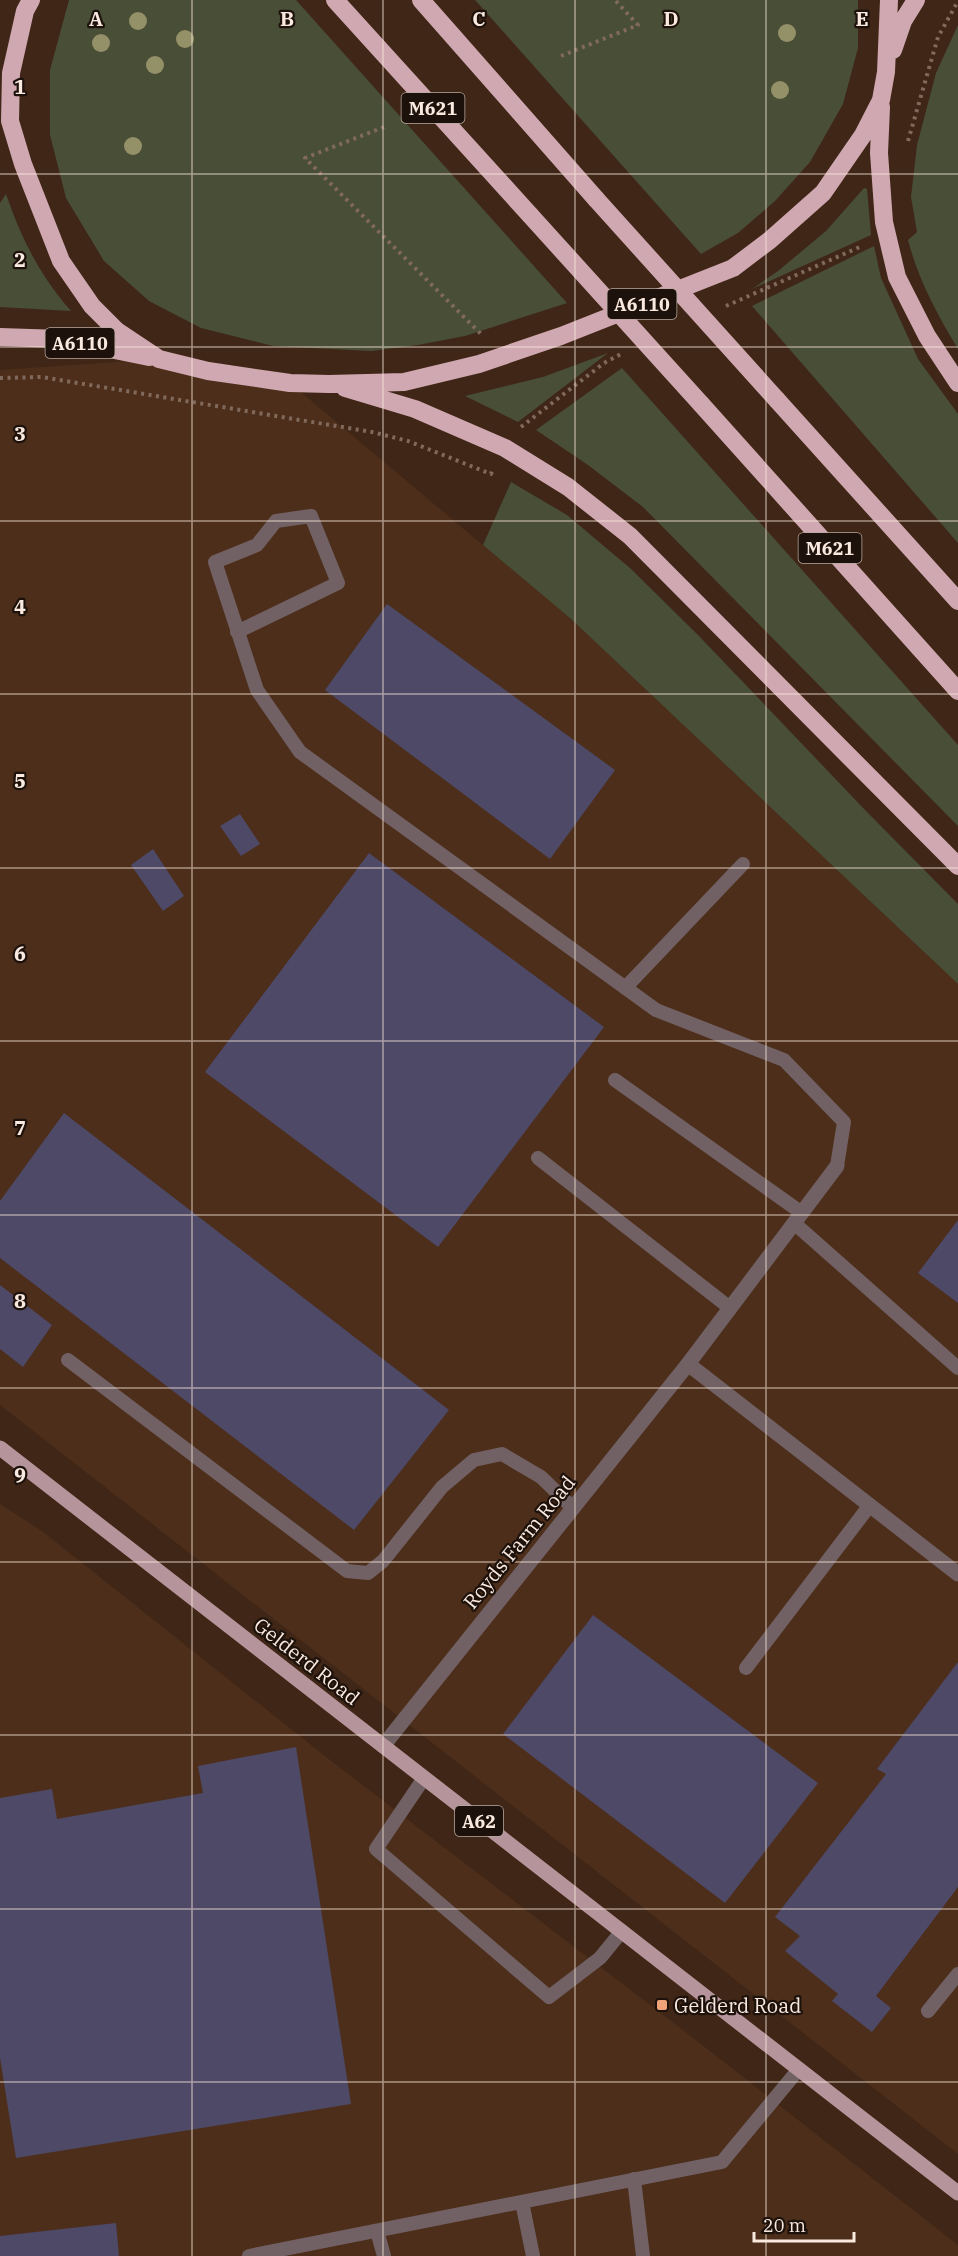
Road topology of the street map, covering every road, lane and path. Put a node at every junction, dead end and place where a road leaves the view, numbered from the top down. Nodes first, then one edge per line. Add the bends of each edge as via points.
1 (335, 0) edge
2 (421, 0) edge
3 (615, 0) edge
4 (889, 0) edge
5 (916, 0) edge
6 (958, 2) edge
7 (26, 4) edge
8 (561, 56) dead end
9 (886, 72) junction
10 (11, 73) junction
11 (881, 100) junction
12 (0, 117) edge
13 (384, 127) dead end
14 (907, 145) dead end
15 (0, 337) edge
16 (502, 356) junction
17 (159, 359) junction
18 (958, 383) edge
19 (329, 384) junction
20 (958, 601) edge
21 (237, 632) junction
22 (958, 691) edge
23 (743, 864) dead end
24 (958, 867) edge
25 (626, 988) junction
26 (615, 1080) dead end
27 (538, 1158) dead end
28 (837, 1166) joint
29 (798, 1218) junction
30 (730, 1308) junction
31 (68, 1360) dead end
32 (688, 1364) junction
33 (958, 1368) edge
34 (2, 1455) edge
35 (870, 1505) junction
36 (573, 1508) junction
37 (958, 1574) edge
38 (746, 1668) dead end
39 (383, 1746) junction
40 (424, 1778) junction
41 (622, 1931) junction
42 (958, 1974) edge
43 (928, 2011) dead end
44 (799, 2069) junction
45 (634, 2179) junction
46 (958, 2193) edge
47 (522, 2202) junction
48 (377, 2231) junction
49 (253, 2256) edge
50 (384, 2256) edge
51 (533, 2256) edge
52 (643, 2256) edge

1 - 22 highway, M621, bridge
2 - 20 highway, M621, bridge
3 - 8 path via 638,26
4 - 9 highway
5 - 9 highway, A6110 via 903,21
6 - 14 path via 938,37
7 - 10 highway
9 - 11 highway, A6110
10 - 12 highway
10 - 17 highway via 10,121 22,164 61,261 92,306 117,331
11 - 16 highway, A6110 via 863,135 823,193 733,268
11 - 18 highway via 883,210 897,277 927,336
13 - 16 path via 305,158
15 - 17 highway, A6110 via 61,339
16 - 19 highway, A6110 via 404,382
17 - 19 highway, A6110 via 208,371 290,383
19 - 24 highway via 415,409 505,447 568,487 630,536
21 - 21 lane via 215,562 257,546 276,521 311,516 338,583
21 - 25 lane via 257,690 300,752
23 - 25 lane
25 - 28 lane via 656,1010 784,1060 844,1122
26 - 29 lane
27 - 30 lane
28 - 29 street, Royds Farm Road
29 - 30 street, Royds Farm Road
29 - 33 lane
30 - 32 street, Royds Farm Road
31 - 36 lane via 347,1571 368,1573 383,1561 442,1486 474,1460 502,1454 541,1477
32 - 35 street
32 - 36 street, Royds Farm Road
34 - 39 main road, Gelderd Road / A62
35 - 37 street
35 - 38 lane
36 - 39 street, Royds Farm Road
39 - 40 main road, Gelderd Road / A62
40 - 41 main road, Gelderd Road / A62
40 - 41 lane via 376,1849 549,1997 600,1958
41 - 44 main road, Gelderd Road / A62
42 - 43 lane
44 - 45 lane via 722,2162
44 - 46 main road, Gelderd Road / A62
45 - 47 lane
45 - 52 lane
47 - 48 lane
47 - 51 lane
48 - 49 lane
48 - 50 lane

